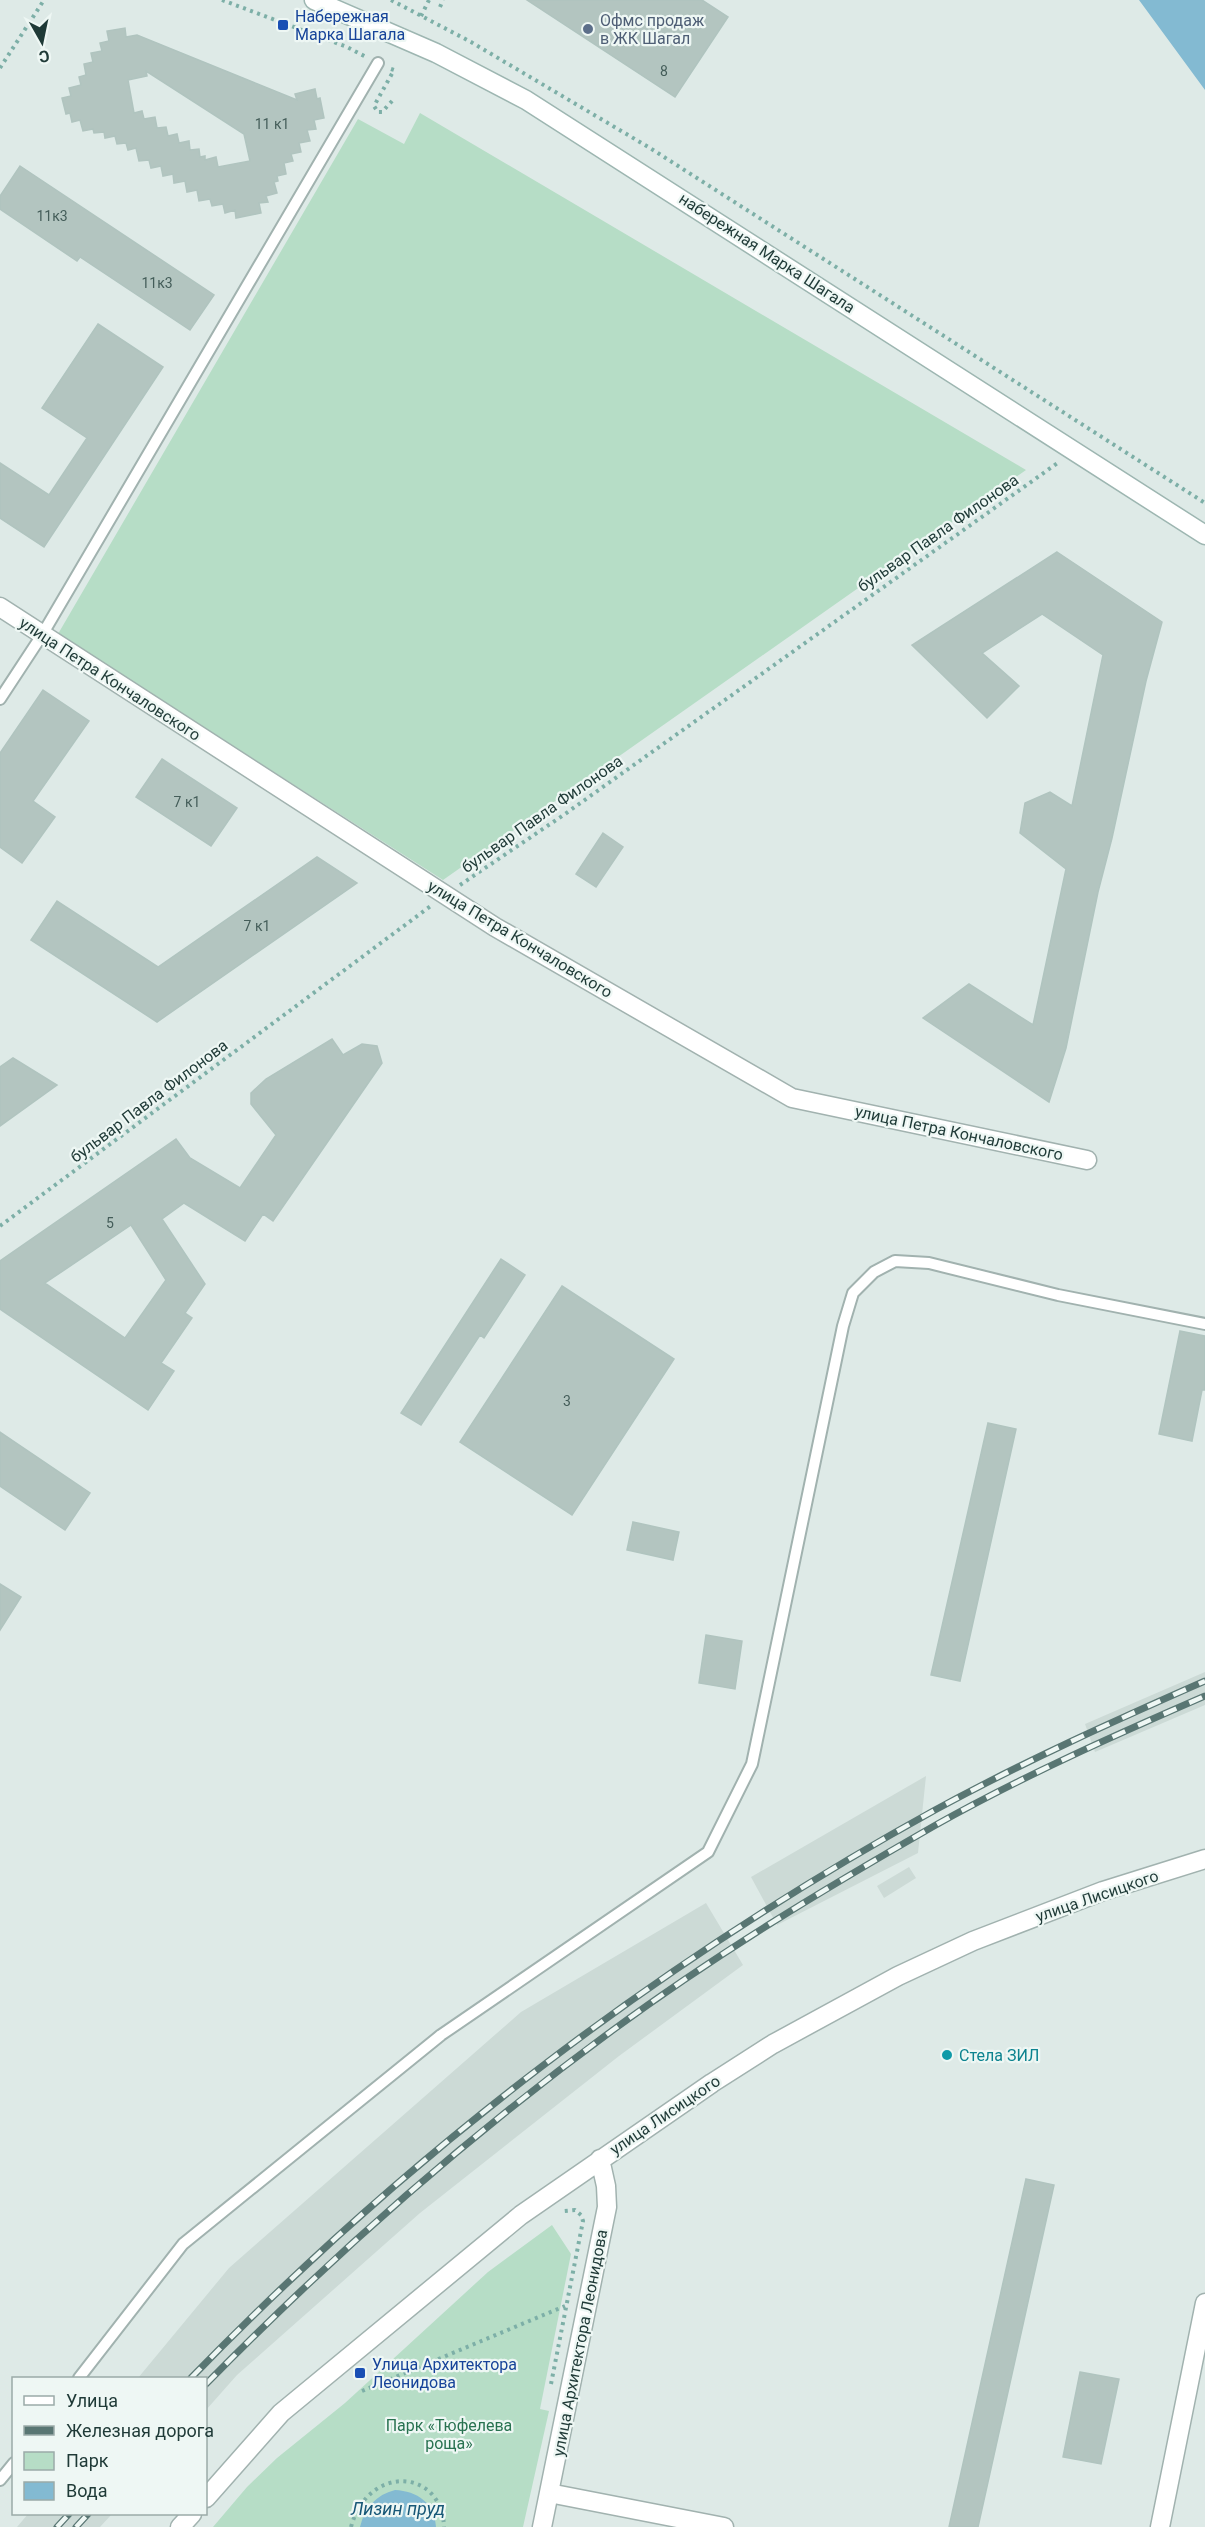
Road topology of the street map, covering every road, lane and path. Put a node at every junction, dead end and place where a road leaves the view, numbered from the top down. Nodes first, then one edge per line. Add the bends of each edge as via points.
1 (44, 0) edge
2 (222, 0) edge
3 (314, 0) edge
4 (391, 0) edge
5 (429, 0) edge
6 (443, 0) edge
7 (440, 7) dead end
8 (421, 16) junction
9 (378, 63) junction
10 (0, 68) edge
11 (393, 100) dead end
12 (1074, 451) junction
13 (1205, 503) edge
14 (1205, 535) edge
15 (0, 607) edge
16 (42, 635) junction
17 (0, 699) edge
18 (446, 895) junction
19 (1088, 1160) dead end
20 (0, 1226) edge
21 (1205, 1324) edge
22 (1205, 1859) edge
23 (600, 2159) junction
24 (1205, 2303) edge
25 (566, 2306) dead end
26 (81, 2377) edge
27 (362, 2391) dead end
28 (12, 2465) edge
29 (0, 2480) edge
30 (549, 2493) junction
31 (207, 2497) edge
32 (191, 2515) edge
33 (180, 2527) edge
34 (351, 2527) edge
35 (444, 2527) edge
36 (542, 2527) edge
37 (724, 2527) edge
38 (1160, 2527) edge

1 - 10 path
2 - 9 path via 347,47
3 - 12 street, набережная Марка Шагала via 436,53 526,100
4 - 8 path
5 - 8 path
6 - 7 path
8 - 13 path via 650,148
9 - 11 path via 394,70 374,106 382,112
9 - 16 lane
12 - 14 street, набережная Марка Шагала
12 - 18 path, бульвар Павла Филонова
15 - 16 street, улица Петра Кончаловского
16 - 17 lane
16 - 18 street, улица Петра Кончаловского
18 - 19 street, улица Петра Кончаловского via 792,1098
18 - 20 path, бульвар Павла Филонова
21 - 26 lane via 1058,1295 929,1263 895,1261 874,1272 853,1293 843,1326 752,1764 708,1852 441,2035 183,2244
22 - 23 street, улица Лисицкого via 1092,1895 973,1941 898,1976 773,2044
23 - 30 street, улица Архитектора Леонидова via 607,2207
23 - 31 street, улица Лисицкого via 521,2215 281,2413
24 - 38 street
25 - 27 path
28 - 29 lane
30 - 36 street, улица Архитектора Леонидова
30 - 37 street
32 - 33 street
34 - 35 path via 369,2493 394,2481 410,2482 427,2490 441,2509

